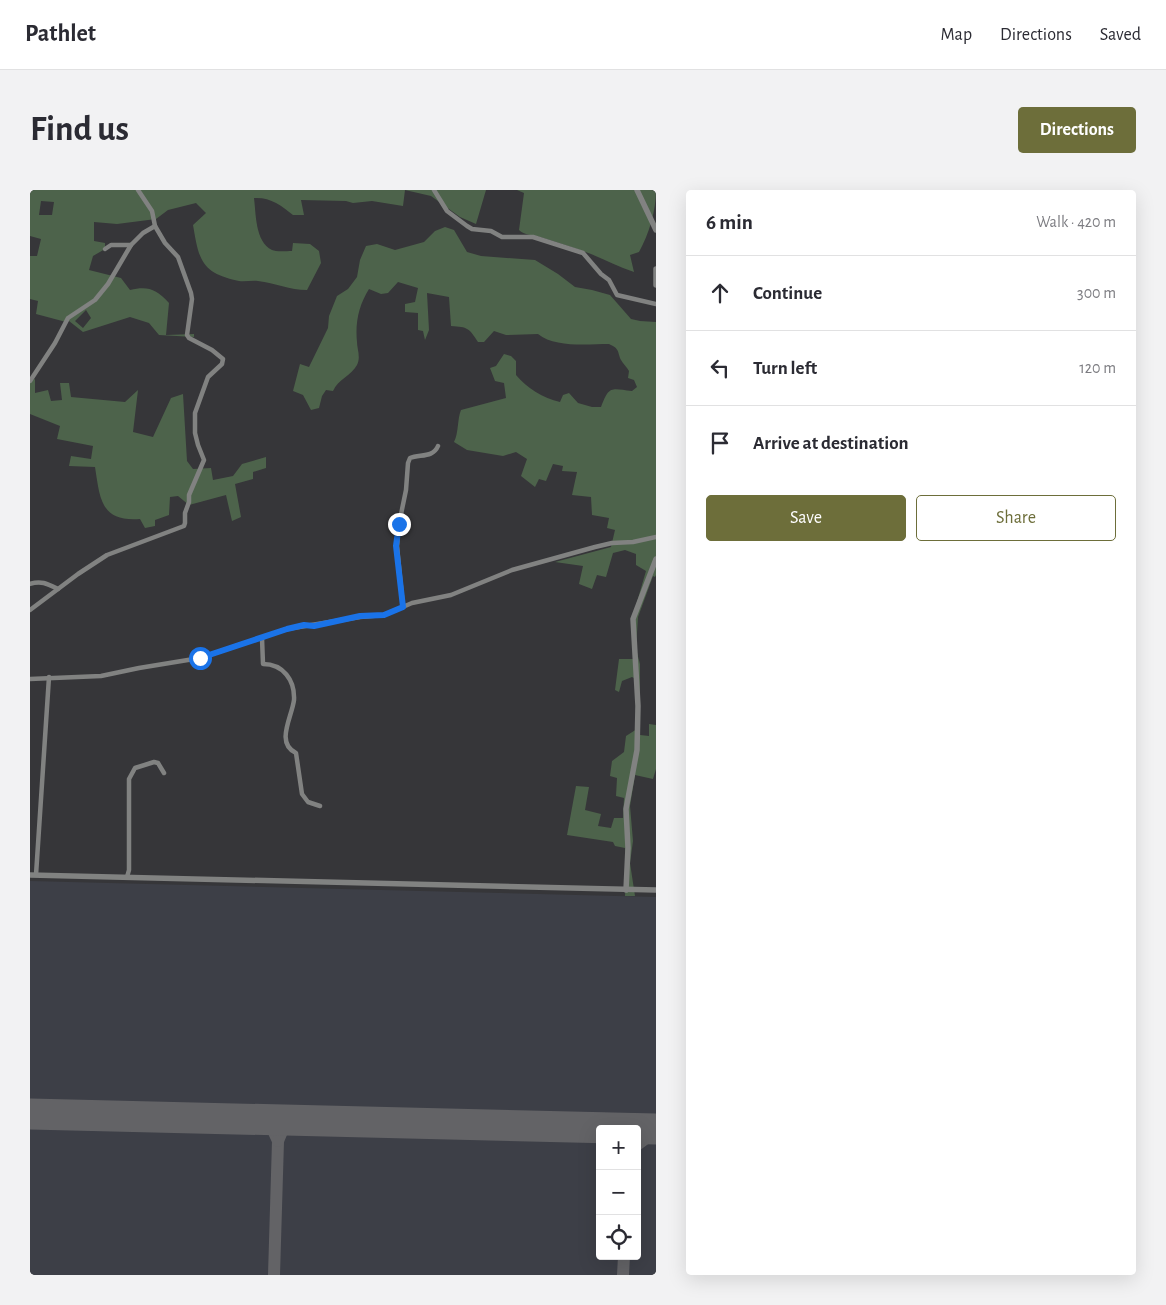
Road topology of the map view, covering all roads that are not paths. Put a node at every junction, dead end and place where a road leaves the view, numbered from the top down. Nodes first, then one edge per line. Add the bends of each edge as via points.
1 (138, 190) edge
2 (434, 190) edge
3 (637, 190) edge
4 (155, 226) junction
5 (656, 230) edge
6 (131, 244) junction
7 (105, 249) dead end
8 (656, 269) edge
9 (656, 285) edge
10 (656, 304) edge
11 (30, 381) edge
12 (438, 446) dead end
13 (656, 537) edge
14 (656, 559) edge
15 (30, 584) edge
16 (58, 589) junction
17 (403, 607) junction
18 (30, 610) edge
19 (262, 638) junction
20 (49, 677) junction
21 (30, 678) edge
22 (164, 774) dead end
23 (320, 806) dead end
24 (33, 875) edge
25 (127, 877) junction
26 (626, 890) junction
27 (656, 890) edge

1 - 4 street via 152,211
2 - 10 street via 447,211 466,226 491,231 502,237 533,237 583,253 609,280 617,294
3 - 5 street
4 - 6 street
4 - 16 street via 178,257 192,296 187,335 222,359 222,364 208,377 195,413 195,432 204,460 189,495 184,526 109,554
6 - 7 street via 111,245
6 - 11 street via 95,300 68,318
8 - 9 street
12 - 17 street via 434,453 417,455 408,463 396,546
13 - 17 street via 612,543 506,572 451,595
14 - 26 street via 633,619 637,750 626,809
15 - 16 street via 45,582
16 - 18 street
17 - 19 street via 384,615 304,625
19 - 20 street via 200,658 102,676
19 - 23 street via 263,664 280,667 292,683 294,700 285,734 287,745 296,753 302,794 308,802
20 - 21 street
20 - 24 street
22 - 25 street via 154,762 135,768 129,779
24 - 25 street
25 - 26 street
26 - 27 street

